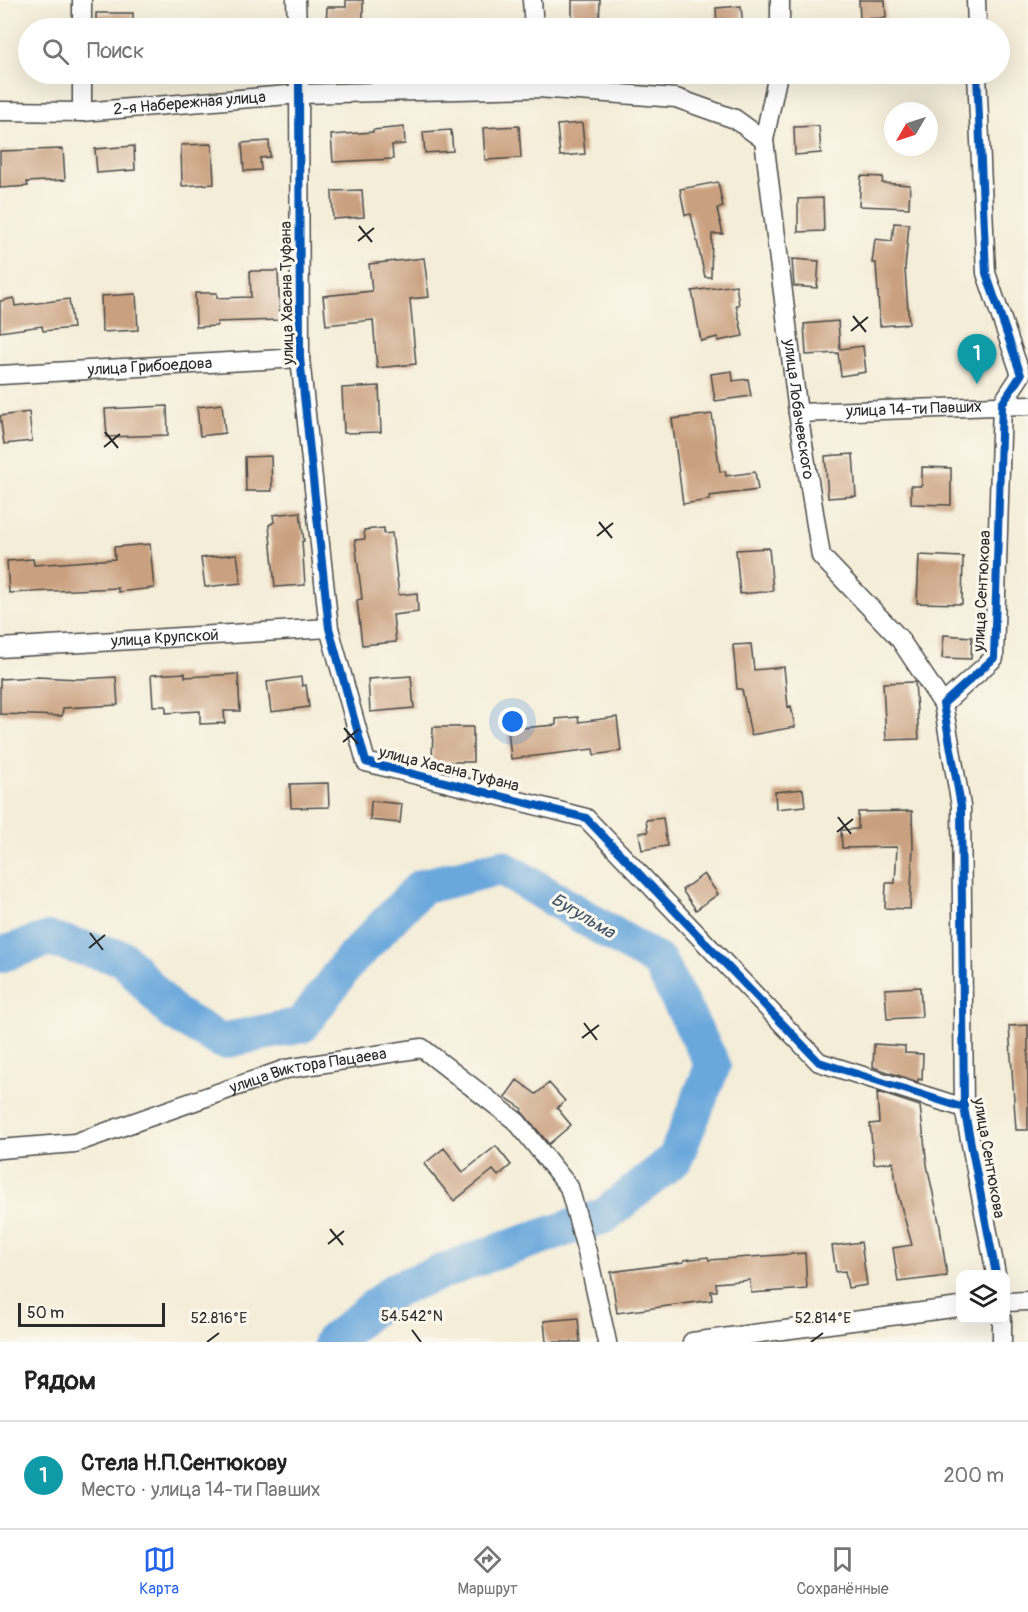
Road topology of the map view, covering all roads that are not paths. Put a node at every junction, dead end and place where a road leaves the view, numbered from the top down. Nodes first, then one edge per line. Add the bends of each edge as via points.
1 (82, 0) edge
2 (296, 0) edge
3 (532, 0) edge
4 (780, 0) edge
5 (976, 0) edge
6 (82, 18) edge
7 (297, 18) edge
8 (533, 18) edge
9 (780, 18) edge
10 (977, 18) edge
11 (82, 84) edge
12 (300, 84) edge
13 (482, 84) edge
14 (561, 84) edge
15 (776, 84) edge
16 (978, 84) edge
17 (300, 94) junction
18 (0, 111) edge
19 (82, 112) junction
20 (764, 140) junction
21 (300, 358) junction
22 (0, 375) edge
23 (1002, 404) junction
24 (1028, 405) edge
25 (798, 413) junction
26 (329, 628) junction
27 (0, 648) edge
28 (943, 704) junction
29 (964, 1108) junction
30 (0, 1149) edge
31 (995, 1270) edge
32 (1028, 1301) edge
33 (1010, 1302) edge
34 (956, 1308) edge
35 (1002, 1324) edge
36 (608, 1342) edge
37 (692, 1342) edge
38 (1002, 1342) edge

1 - 6 street
2 - 7 street
3 - 8 street
4 - 9 street
5 - 10 street
11 - 19 street
12 - 17 street, улица Хасана Туфана
13 - 17 street, 2-я Набережная улица
14 - 20 street, 2-я Набережная улица via 676,98 735,119
15 - 20 street, улица Лобачевского
16 - 23 street via 986,273 1021,375
17 - 19 street, 2-я Набережная улица
17 - 21 street, улица Хасана Туфана
18 - 19 street, 2-я Набережная улица
20 - 25 street, улица Лобачевского
21 - 22 street, улица Грибоедова
21 - 26 street, улица Хасана Туфана
23 - 24 street, улица 14-ти Павших
23 - 25 street, улица 14-ти Павших
23 - 28 street, улица Сентюкова via 994,658
25 - 28 street, улица Лобачевского via 821,556 899,638
26 - 27 street, улица Крупской
26 - 29 street, улица Хасана Туфана via 366,762 586,818 819,1062
28 - 29 street, улица Сентюкова via 961,806
29 - 31 street, улица Сентюкова
30 - 36 street, улица Виктора Пацаева via 75,1143 286,1069 422,1048 517,1122 569,1188
32 - 33 street
34 - 37 street
35 - 38 street

